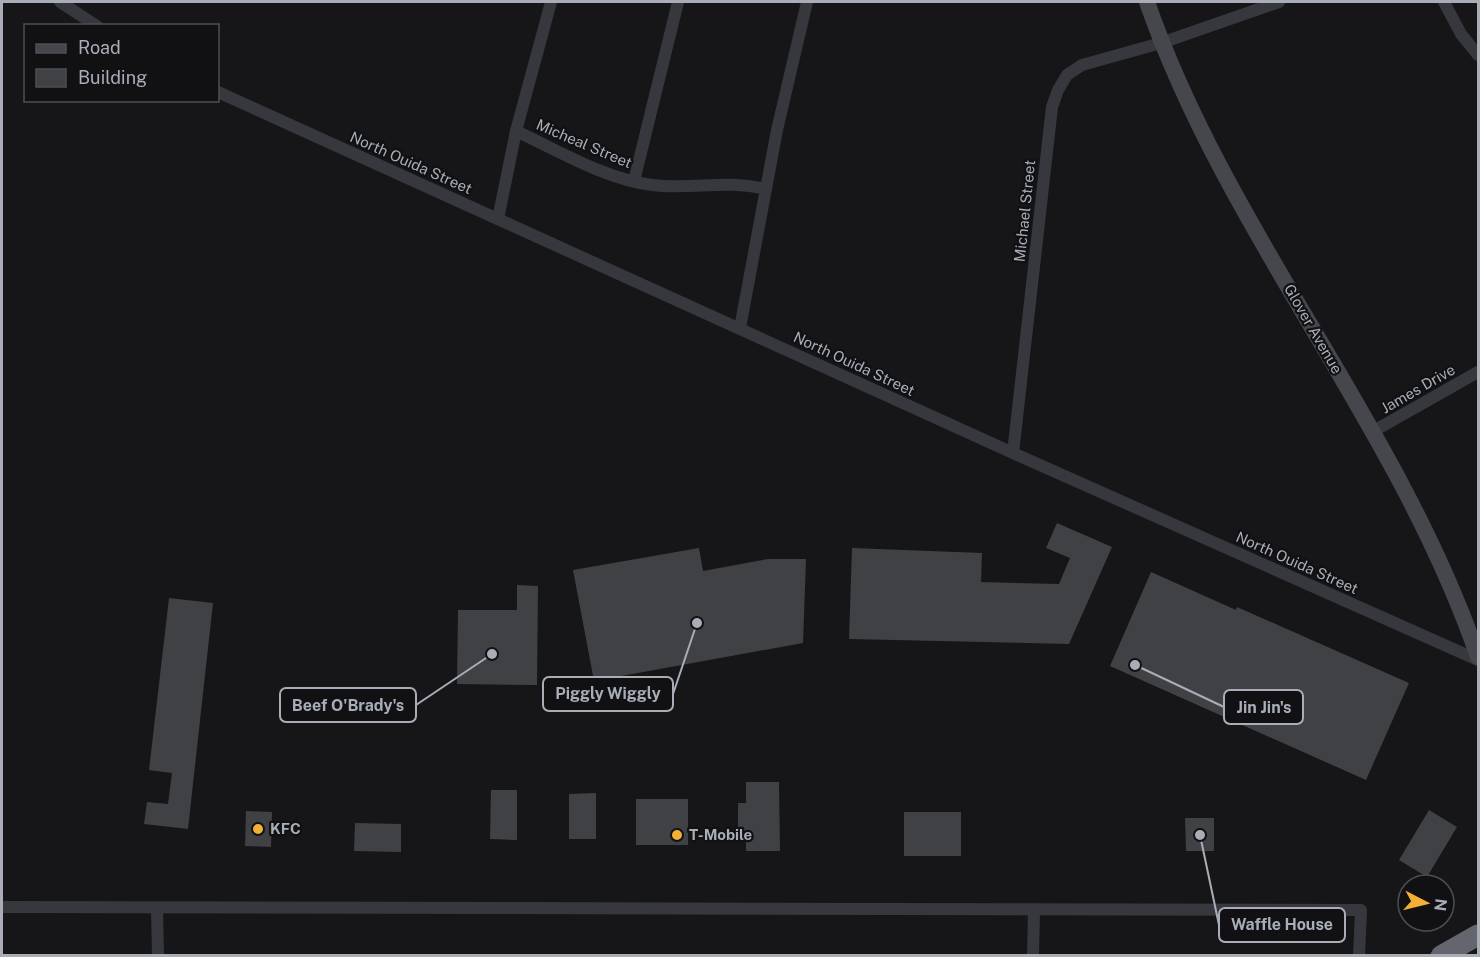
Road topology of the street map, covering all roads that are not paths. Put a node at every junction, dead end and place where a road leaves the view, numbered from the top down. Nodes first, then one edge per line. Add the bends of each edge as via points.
1 (60, 2) edge
2 (551, 2) edge
3 (678, 2) edge
4 (807, 2) edge
5 (1147, 2) edge
6 (1279, 2) edge
7 (1444, 2) edge
8 (94, 24) edge
9 (1161, 43) junction
10 (1479, 55) edge
11 (219, 92) edge
12 (516, 131) junction
13 (634, 181) junction
14 (766, 189) junction
15 (498, 219) junction
16 (740, 328) junction
17 (1479, 372) edge
18 (1372, 432) junction
19 (1013, 453) junction
20 (1479, 658) edge
21 (2, 907) edge
22 (158, 908) junction
23 (1034, 910) junction
24 (1479, 935) edge
25 (1479, 953) edge
26 (158, 956) edge
27 (1033, 956) edge
28 (1359, 956) edge
29 (1441, 956) edge
30 (1459, 956) edge

1 - 8 street
2 - 12 street
3 - 13 street
4 - 14 street
5 - 9 main road, Glover Avenue
6 - 9 street, Michael Street
7 - 10 street via 1461,34
9 - 18 main road, Glover Avenue via 1187,104 1231,188
9 - 19 street, Michael Street via 1082,65 1067,75 1058,90 1052,107
11 - 15 street, North Ouida Street
12 - 13 street, Micheal Street
12 - 15 street, Micheal Street
13 - 14 street, Micheal Street via 664,186 734,183
14 - 16 street
15 - 16 street, North Ouida Street
16 - 19 street, North Ouida Street
17 - 18 street, James Drive
18 - 20 main road, Glover Avenue via 1442,565
19 - 20 street, North Ouida Street
21 - 22 street
22 - 23 street
22 - 26 street
23 - 27 street
23 - 28 street via 1361,910
24 - 29 highway
25 - 30 highway

